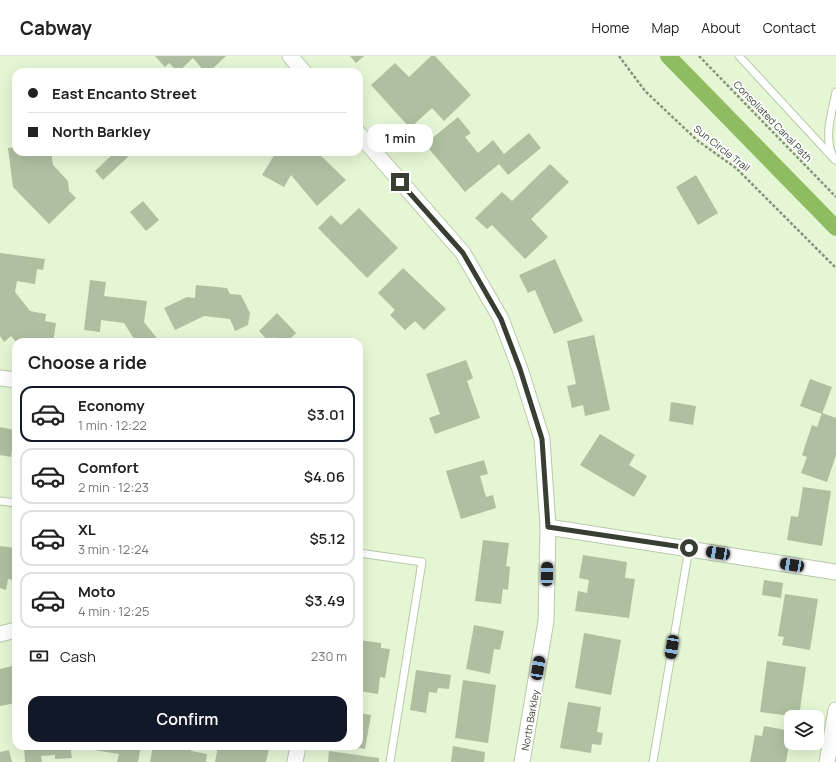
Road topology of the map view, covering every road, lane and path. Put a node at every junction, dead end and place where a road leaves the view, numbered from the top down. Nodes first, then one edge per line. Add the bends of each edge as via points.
1 (290, 56) edge
2 (619, 56) edge
3 (699, 56) edge
4 (739, 56) edge
5 (300, 68) edge
6 (836, 92) edge
7 (363, 139) edge
8 (835, 161) edge
9 (836, 197) edge
10 (836, 268) edge
11 (0, 378) edge
12 (12, 380) edge
13 (0, 501) edge
14 (12, 502) edge
15 (548, 527) junction
16 (689, 548) junction
17 (363, 554) edge
18 (836, 572) edge
19 (12, 631) edge
20 (0, 634) edge
21 (836, 710) edge
22 (297, 750) edge
23 (295, 762) edge
24 (390, 762) edge
25 (522, 762) edge
26 (653, 762) edge
27 (827, 762) edge

1 - 5 street
2 - 10 path, Sun Circle Trail via 645,91 698,141 736,168
3 - 9 path, Consoliated Canal Path
4 - 8 lane
6 - 8 lane via 828,145
7 - 15 street, North Barkley via 463,253 501,319 542,439
11 - 12 street
13 - 14 lane
15 - 16 street
15 - 25 street, North Barkley via 546,621
16 - 18 street
16 - 26 lane
17 - 24 lane via 422,562
19 - 20 street
21 - 27 street
22 - 23 street

